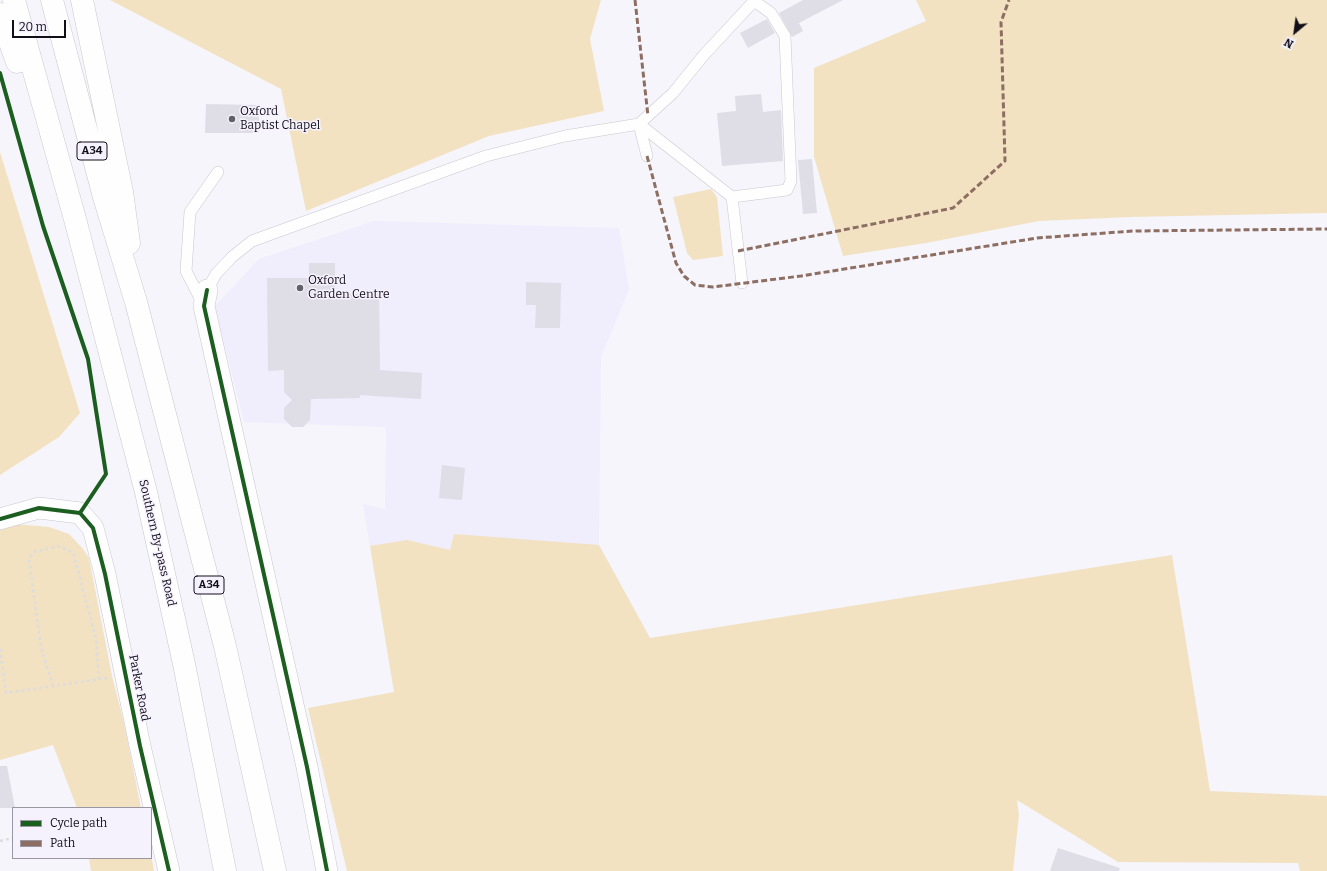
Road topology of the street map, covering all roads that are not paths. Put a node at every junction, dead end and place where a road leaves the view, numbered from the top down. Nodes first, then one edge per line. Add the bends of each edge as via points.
1 (14, 0) edge
2 (52, 0) edge
3 (82, 0) edge
4 (755, 0) edge
5 (0, 14) edge
6 (639, 124) junction
7 (647, 156) dead end
8 (218, 172) dead end
9 (732, 196) junction
10 (75, 219) junction
11 (742, 283) dead end
12 (205, 298) junction
13 (136, 302) junction
14 (0, 519) edge
15 (169, 871) edge
16 (225, 871) edge
17 (275, 871) edge
18 (327, 871) edge

1 - 10 highway, A34
2 - 13 highway, A34 via 104,197
3 - 13 highway via 122,192
4 - 6 lane via 673,93
4 - 9 lane via 771,13 784,36 791,181 787,190
5 - 10 highway
6 - 7 lane
6 - 9 lane
6 - 12 lane via 565,136 486,156 252,241 216,274
8 - 12 lane via 190,212 186,271
9 - 11 lane
10 - 16 highway, Southern By-pass Road / A34 via 146,492 184,664
12 - 18 street via 307,767
13 - 17 highway, A34 via 225,646
14 - 15 street, Parker Road via 39,508 80,513 93,528

